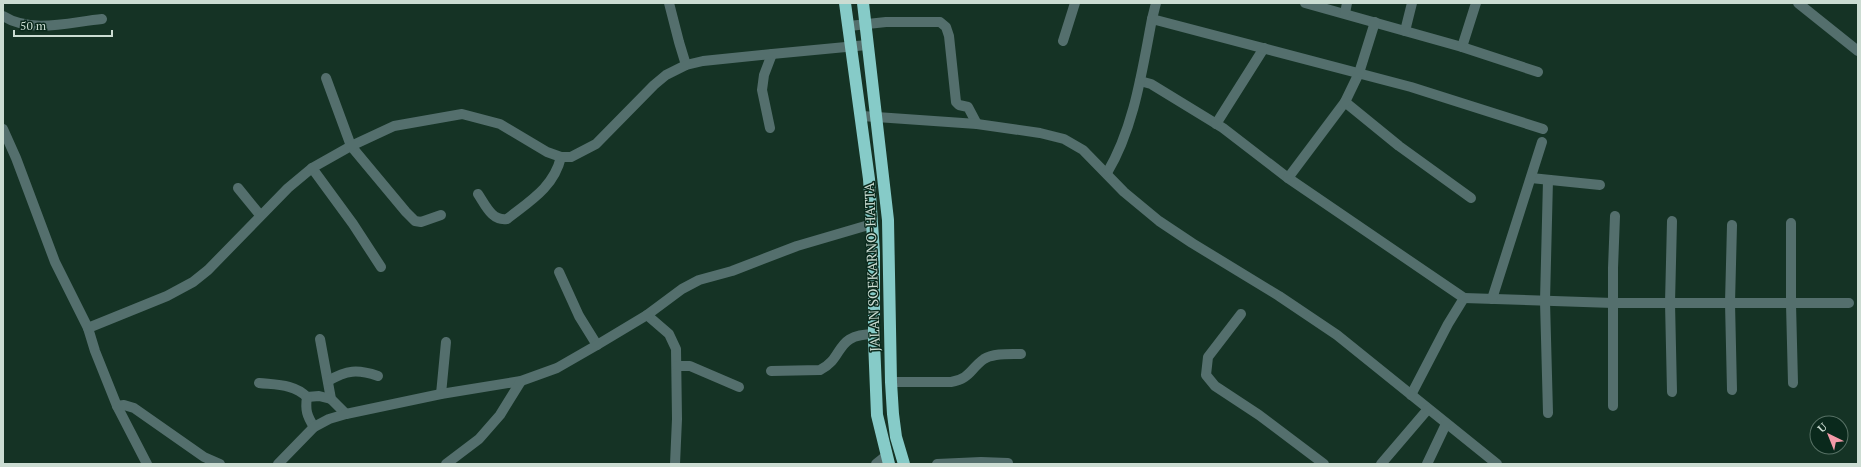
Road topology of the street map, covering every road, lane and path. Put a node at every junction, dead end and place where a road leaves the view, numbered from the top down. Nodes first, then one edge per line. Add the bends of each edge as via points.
1 (669, 3) edge
2 (845, 3) edge
3 (862, 3) edge
4 (1075, 3) edge
5 (1156, 3) edge
6 (1305, 3) edge
7 (1347, 3) edge
8 (1412, 3) edge
9 (1476, 3) edge
10 (1798, 3) edge
11 (1344, 13) junction
12 (3, 16) edge
13 (102, 18) dead end
14 (1152, 19) junction
15 (1375, 22) junction
16 (865, 25) junction
17 (849, 26) junction
18 (1405, 31) junction
19 (1063, 41) dead end
20 (867, 45) junction
21 (851, 47) junction
22 (1462, 47) junction
23 (1264, 48) junction
24 (1858, 51) edge
25 (772, 54) junction
26 (686, 65) junction
27 (1538, 72) dead end
28 (1359, 73) junction
29 (326, 78) dead end
30 (1140, 81) junction
31 (1346, 102) junction
32 (862, 116) junction
33 (877, 116) junction
34 (977, 124) junction
35 (1216, 124) junction
36 (770, 128) dead end
37 (3, 129) edge
38 (1543, 129) dead end
39 (1542, 142) dead end
40 (351, 146) junction
41 (561, 157) junction
42 (312, 168) junction
43 (1107, 174) junction
44 (1288, 178) junction
45 (1530, 178) junction
46 (1548, 180) junction
47 (1600, 185) dead end
48 (238, 188) dead end
49 (478, 194) dead end
50 (1471, 198) dead end
51 (260, 215) junction
52 (441, 215) dead end
53 (1615, 216) dead end
54 (1672, 221) dead end
55 (1791, 223) dead end
56 (872, 224) junction
57 (1732, 225) dead end
58 (381, 267) dead end
59 (559, 272) dead end
60 (1464, 298) junction
61 (1492, 299) junction
62 (1545, 302) junction
63 (1613, 303) junction
64 (1670, 303) junction
65 (1730, 303) junction
66 (1849, 303) dead end
67 (1791, 304) junction
68 (1241, 314) dead end
69 (647, 315) junction
70 (88, 328) junction
71 (874, 334) junction
72 (320, 339) dead end
73 (446, 342) dead end
74 (597, 345) junction
75 (1021, 354) dead end
76 (677, 366) junction
77 (771, 371) dead end
78 (378, 376) dead end
79 (328, 381) junction
80 (521, 381) junction
81 (890, 382) junction
82 (259, 383) dead end
83 (1793, 383) dead end
84 (739, 387) dead end
85 (1732, 390) dead end
86 (1672, 392) dead end
87 (441, 394) junction
88 (1411, 395) junction
89 (307, 397) junction
90 (331, 398) junction
91 (117, 406) junction
92 (1613, 406) dead end
93 (1428, 409) junction
94 (1548, 413) dead end
95 (346, 414) junction
96 (1446, 424) junction
97 (314, 428) junction
98 (887, 460) edge
99 (1008, 463) edge
100 (148, 464) edge
101 (220, 464) edge
102 (278, 464) edge
103 (446, 464) edge
104 (675, 464) edge
105 (876, 464) edge
106 (904, 464) edge
107 (937, 464) edge
108 (1324, 464) edge
109 (1381, 464) edge
110 (1427, 464) edge
111 (1497, 464) edge

1 - 26 street
2 - 17 highway
3 - 16 highway, JALAN SOEKARNO-HATTA
4 - 19 street
5 - 14 street
6 - 11 street
7 - 11 street
8 - 18 street
9 - 22 street
10 - 24 street
11 - 15 street
12 - 13 street via 36,26
14 - 23 street
14 - 30 street
15 - 18 street
15 - 28 street
16 - 17 street
16 - 20 highway, JALAN SOEKARNO-HATTA
16 - 34 street via 906,21 940,22 949,36 956,102 968,106
17 - 21 highway
18 - 22 street
20 - 21 street
20 - 33 highway, JALAN SOEKARNO-HATTA
21 - 25 street
21 - 32 highway
22 - 27 street
23 - 28 street
23 - 35 street
25 - 26 street
25 - 36 street via 764,74 762,90
26 - 41 street via 666,75 654,85 596,144 570,157
28 - 31 street
28 - 38 street
29 - 40 street
30 - 35 street via 1151,84
30 - 43 street via 1125,135
31 - 44 street
31 - 50 street via 1399,146
32 - 33 street
32 - 56 highway
33 - 34 street
33 - 81 highway, JALAN SOEKARNO-HATTA via 888,220
34 - 43 street via 1064,139 1083,150
35 - 44 street
37 - 70 street via 55,262
39 - 45 street
40 - 41 street via 394,126 462,114 500,124 547,152
40 - 42 street
40 - 52 street via 415,222
41 - 49 street via 549,184 507,219 497,218 491,213
42 - 51 street
42 - 58 street
43 - 88 street via 1159,221 1337,335
44 - 60 street
45 - 46 street
45 - 61 street
46 - 47 street
46 - 62 street
48 - 51 street
51 - 70 street via 208,270 193,282 167,296
53 - 63 street
54 - 64 street
55 - 67 street
56 - 69 street via 699,280 682,289
56 - 71 highway
57 - 65 street
59 - 74 street via 579,316
60 - 61 street
60 - 88 street
61 - 62 street
62 - 63 street
62 - 94 street
63 - 64 street
63 - 92 street
64 - 65 street
64 - 86 street
65 - 67 street
65 - 85 street
66 - 67 street
67 - 83 street
68 - 108 street via 1208,357 1206,375 1215,386 1259,415
69 - 74 street
69 - 76 street via 669,334 676,349
70 - 91 street
71 - 77 street via 863,334 845,341 827,367 820,370
71 - 98 highway via 877,415
72 - 79 street
73 - 87 street
74 - 80 street via 557,368
75 - 81 street via 999,355 983,360 961,380
76 - 84 street via 690,366
76 - 104 street
78 - 79 street via 354,371 342,373
79 - 90 street
80 - 87 street
80 - 103 street via 500,415 479,439
81 - 106 highway, JALAN SOEKARNO-HATTA via 896,437
82 - 89 street via 289,386 300,390
87 - 95 street
88 - 93 street
89 - 90 street
89 - 97 street via 305,409
90 - 95 street
91 - 100 street
91 - 101 street via 134,408 204,457
93 - 96 street
93 - 109 street
95 - 97 street
96 - 110 street
96 - 111 street
97 - 102 street
98 - 105 street
99 - 107 street

